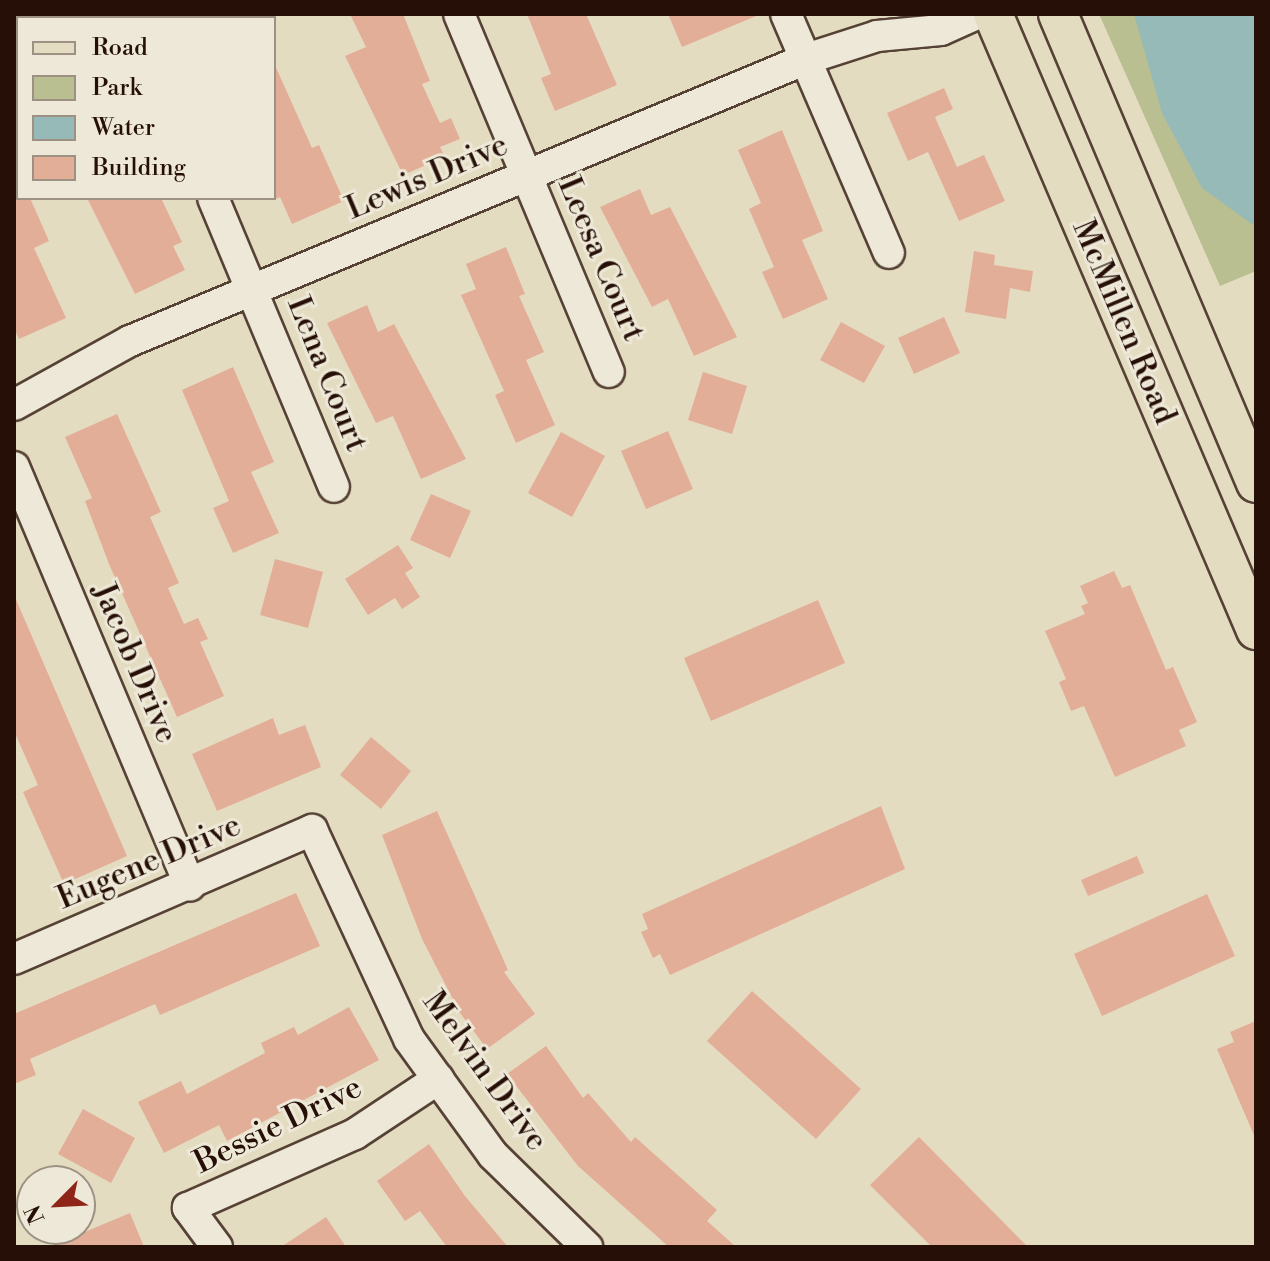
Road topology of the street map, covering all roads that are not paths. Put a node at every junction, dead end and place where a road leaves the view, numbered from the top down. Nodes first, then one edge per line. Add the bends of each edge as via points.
1 (459, 14) edge
2 (786, 14) edge
3 (903, 14) edge
4 (977, 14) edge
5 (993, 14) edge
6 (1058, 14) edge
7 (877, 36) junction
8 (806, 59) junction
9 (527, 175) junction
10 (214, 200) edge
11 (889, 253) dead end
12 (253, 289) junction
13 (609, 372) dead end
14 (14, 405) edge
15 (14, 467) edge
16 (1256, 483) edge
17 (334, 487) dead end
18 (1256, 630) edge
19 (312, 830) joint
20 (190, 886) junction
21 (14, 959) edge
22 (438, 1079) junction
23 (217, 1247) edge
24 (587, 1247) edge

1 - 9 street, Leesa Court
2 - 8 street
3 - 7 street, Lewis Drive
4 - 7 street, Lewis Drive via 941,30
5 - 18 main road, McMillen Road
6 - 16 main road, McMillen Road
7 - 8 street, Lewis Drive
8 - 9 street, Lewis Drive
8 - 11 street
9 - 12 street, Lewis Drive
9 - 13 street, Leesa Court
10 - 12 street, Lena Court
12 - 14 street, Lewis Drive via 130,341
12 - 17 street, Lena Court
15 - 20 street, Jacob Drive
19 - 20 street, Eugene Drive
19 - 22 street, Melvin Drive via 409,1039
20 - 21 street, Eugene Drive
22 - 23 street, Bessie Drive via 355,1134 188,1208
22 - 24 street, Melvin Drive via 493,1155

